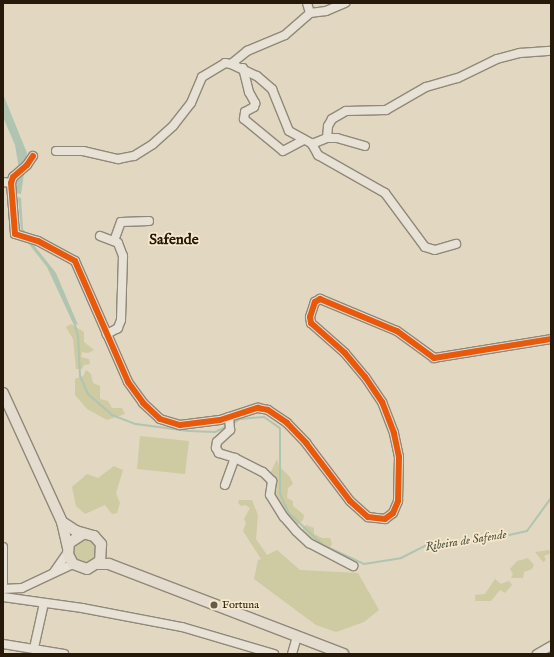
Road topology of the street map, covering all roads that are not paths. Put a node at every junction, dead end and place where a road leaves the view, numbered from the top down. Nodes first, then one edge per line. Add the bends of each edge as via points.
1 (307, 3) edge
2 (345, 3) edge
3 (310, 13) junction
4 (551, 51) edge
5 (231, 64) junction
6 (243, 68) junction
7 (327, 138) junction
8 (304, 140) junction
9 (312, 144) junction
10 (365, 146) dead end
11 (56, 151) dead end
12 (33, 156) dead end
13 (9, 181) edge
14 (149, 221) dead end
15 (100, 236) dead end
16 (114, 241) junction
17 (456, 244) dead end
18 (107, 334) junction
19 (551, 339) edge
20 (3, 393) edge
21 (229, 417) junction
22 (235, 458) junction
23 (225, 485) dead end
24 (62, 522) junction
25 (83, 534) junction
26 (68, 549) junction
27 (4, 551) edge
28 (102, 555) junction
29 (73, 564) junction
30 (96, 564) junction
31 (109, 564) junction
32 (352, 566) dead end
33 (54, 573) junction
34 (3, 585) edge
35 (3, 589) edge
36 (3, 597) edge
37 (44, 603) junction
38 (297, 637) junction
39 (3, 644) edge
40 (551, 646) edge
41 (34, 648) junction
42 (64, 654) edge
43 (274, 654) edge
44 (292, 654) edge
45 (343, 654) edge
46 (537, 654) edge

1 - 3 street
2 - 3 street via 326,11
3 - 5 street via 285,35 247,51
4 - 7 street via 520,53 497,59 458,78 426,87 386,110 346,111 332,119 328,126
5 - 6 street
5 - 11 street via 225,63 202,77 191,103 172,126 153,144 134,156 118,159 83,151
6 - 8 street via 272,88 289,131
6 - 8 street via 249,92 256,103 245,112 244,119 283,151
7 - 9 street
7 - 10 street via 337,138
8 - 9 street
9 - 17 street via 318,155 386,193 425,247 435,250
12 - 13 street
13 - 18 street via 15,234 30,238 75,262
14 - 16 street via 121,222
15 - 16 street
16 - 18 street via 121,247 123,256 121,320 118,328
18 - 21 street via 128,382 143,403 160,419 180,425
19 - 21 street via 434,358 397,331 320,299 315,302 310,317 311,324 345,353 365,377 382,402 394,433 399,457 399,490 394,510 384,519 368,518 350,501 306,443 287,423 268,410 258,408
20 - 24 main road
21 - 22 street via 230,430 217,442 216,448 219,453
22 - 23 street
22 - 32 street via 263,472 272,481 270,495 296,531 309,542
24 - 25 main road
24 - 26 main road
25 - 26 main road via 73,539
25 - 28 main road via 98,539
26 - 29 main road
26 - 33 street
27 - 34 street
28 - 30 main road
28 - 31 main road
29 - 30 main road via 82,568
29 - 33 street
30 - 31 main road
31 - 38 main road
33 - 35 street via 22,588
36 - 37 street
37 - 41 street
37 - 43 street via 182,627
38 - 44 street
38 - 45 main road
39 - 41 street
40 - 46 street
41 - 42 street

